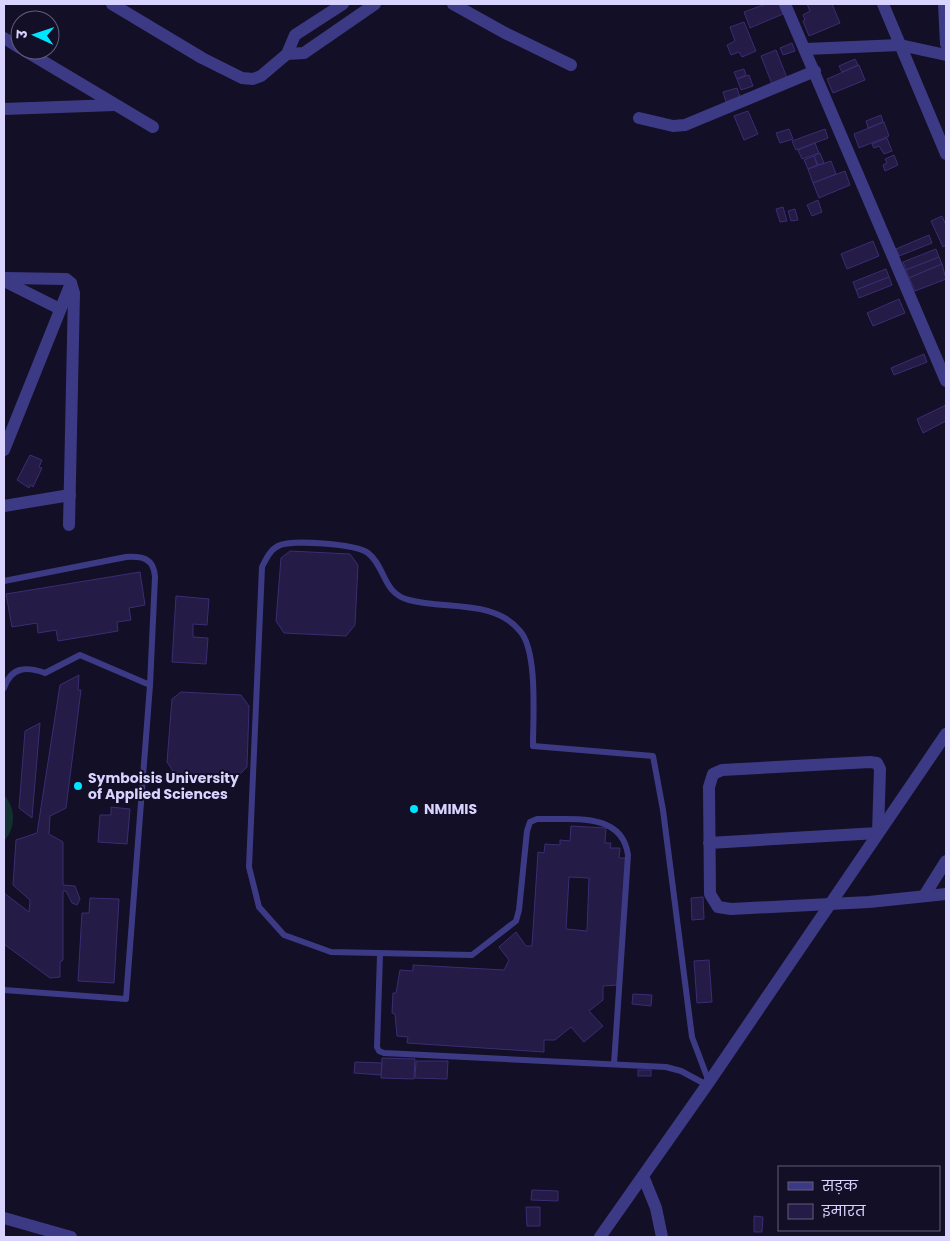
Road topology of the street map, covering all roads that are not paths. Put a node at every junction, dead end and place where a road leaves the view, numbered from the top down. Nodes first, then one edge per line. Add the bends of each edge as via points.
1 (112, 4) edge
2 (343, 4) edge
3 (374, 4) edge
4 (454, 4) edge
5 (785, 4) edge
6 (883, 4) edge
7 (944, 4) edge
8 (946, 44) edge
9 (900, 45) junction
10 (806, 49) junction
11 (287, 54) junction
12 (946, 56) edge
13 (41, 60) edge
14 (571, 64) dead end
15 (815, 71) junction
16 (115, 105) junction
17 (4, 109) edge
18 (639, 118) dead end
19 (153, 127) dead end
20 (945, 147) edge
21 (4, 280) edge
22 (71, 283) junction
23 (60, 309) junction
24 (943, 362) edge
25 (946, 381) edge
26 (4, 450) edge
27 (70, 495) junction
28 (4, 506) edge
29 (69, 525) dead end
30 (4, 581) edge
31 (150, 685) junction
32 (4, 688) edge
33 (946, 734) edge
34 (878, 833) junction
35 (709, 843) junction
36 (946, 861) edge
37 (946, 894) edge
38 (924, 896) junction
39 (831, 903) junction
40 (380, 955) junction
41 (4, 990) edge
42 (614, 1064) junction
43 (708, 1083) junction
44 (643, 1176) junction
45 (4, 1218) edge
46 (71, 1237) edge
47 (600, 1237) edge
48 (662, 1237) edge

1 - 11 street via 242,78 261,76
2 - 11 street via 295,35
3 - 11 street via 304,53
4 - 14 street via 505,33
5 - 10 street
6 - 9 street
7 - 8 street
9 - 10 street
9 - 12 street
9 - 20 street
10 - 15 street
13 - 16 street
15 - 18 street via 685,125 673,126
15 - 24 street
16 - 17 street
16 - 19 street
21 - 22 street via 66,279
21 - 23 street
22 - 23 street
22 - 27 street via 74,293
23 - 26 street
24 - 25 street
27 - 28 street
27 - 29 street
30 - 31 lane via 126,557 139,556 149,560 155,567 156,576
31 - 32 lane via 80,655 45,674 22,668 10,674
31 - 41 lane via 126,999
33 - 34 street
34 - 35 street
34 - 35 street via 880,770 877,764 732,769 713,774 709,787
34 - 39 street
35 - 39 street via 710,894 718,907
36 - 38 street
37 - 38 street
38 - 39 street
39 - 43 street
40 - 42 lane via 379,1051
40 - 42 lane via 462,957 480,951 516,921 526,831 530,822 537,819 590,820 611,826 626,843 628,855
40 - 43 lane via 331,952 284,935 259,907 249,867 262,566 268,554 279,546 294,542 356,548 368,553 392,592 408,600 497,612 521,631 532,659 533,746 653,756 692,1037
42 - 43 lane via 675,1068
43 - 44 street
44 - 47 street
44 - 48 street via 656,1208
45 - 46 street

